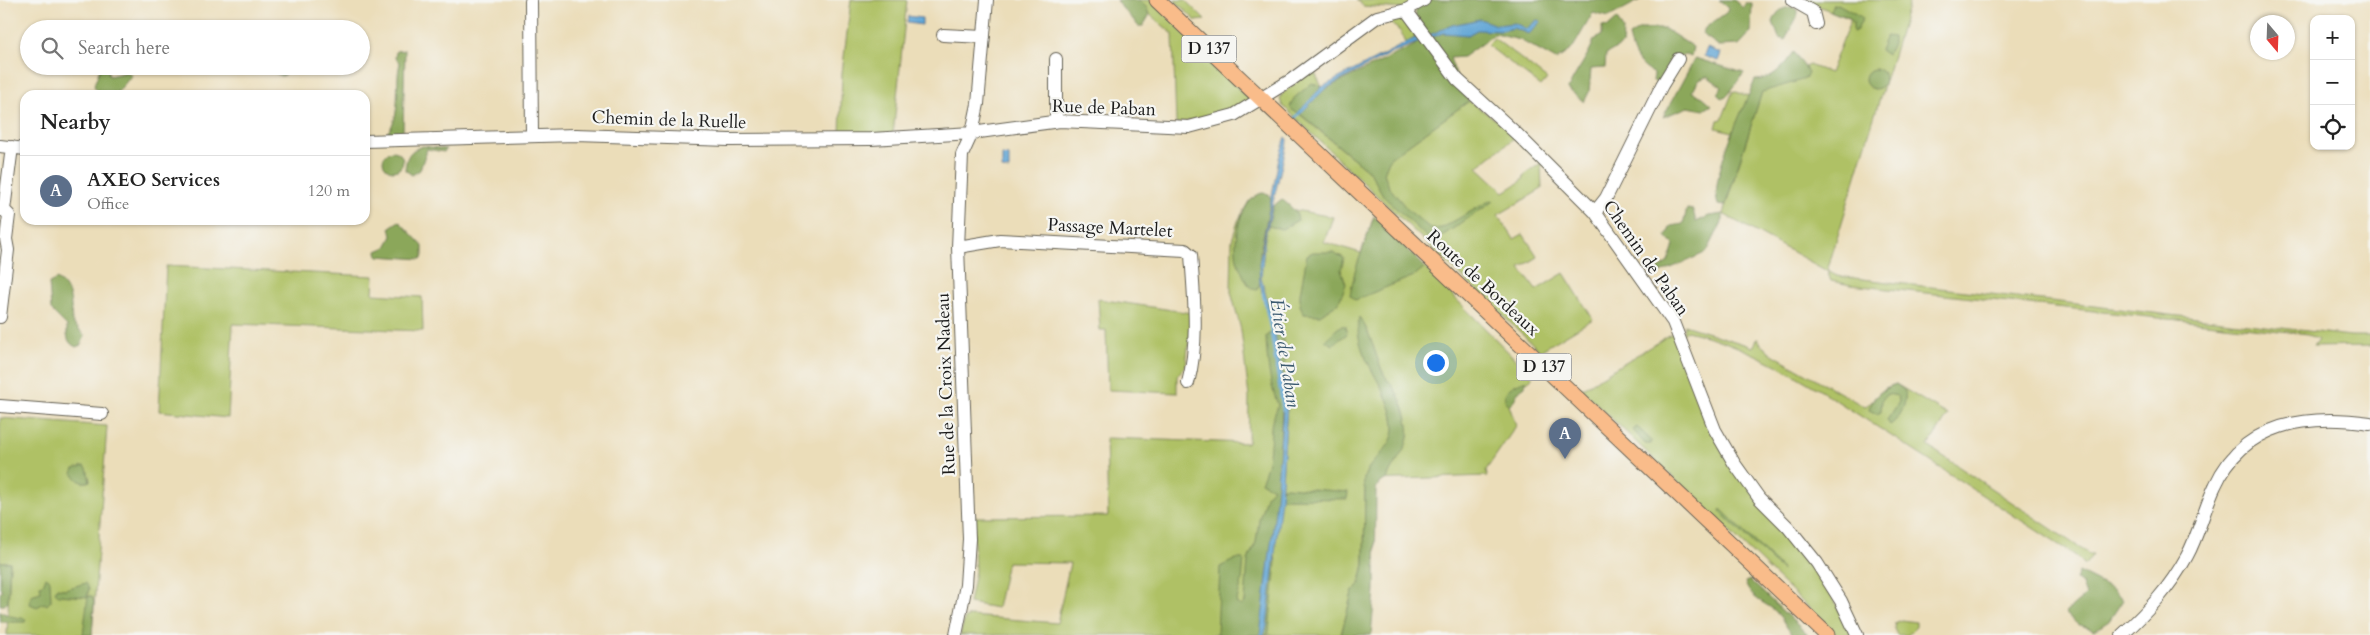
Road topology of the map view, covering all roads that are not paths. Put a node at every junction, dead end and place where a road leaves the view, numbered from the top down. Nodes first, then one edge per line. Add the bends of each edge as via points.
1 (987, 0) edge
2 (1157, 0) edge
3 (1424, 0) edge
4 (1792, 0) edge
5 (531, 1) edge
6 (1406, 10) junction
7 (1816, 24) dead end
8 (944, 35) dead end
9 (984, 37) junction
10 (1056, 59) dead end
11 (1678, 59) dead end
12 (1261, 98) junction
13 (1056, 121) junction
14 (972, 134) junction
15 (532, 136) junction
16 (370, 141) edge
17 (6, 147) edge
18 (20, 148) edge
19 (2, 210) edge
20 (1595, 212) junction
21 (958, 247) junction
22 (0, 317) edge
23 (1188, 383) dead end
24 (0, 406) edge
25 (102, 414) dead end
26 (2370, 422) edge
27 (956, 635) edge
28 (1828, 635) edge
29 (1857, 635) edge
30 (2122, 635) edge

1 - 9 street, Rue de la Croix Nadeau
2 - 12 main road, Route de Bordeaux / D 137
3 - 6 street, Rue de Paban
4 - 7 street via 1813,12
5 - 15 street
6 - 12 street, Rue de Paban via 1377,17 1292,80
6 - 20 street, Chemin de Paban via 1457,79
8 - 9 street
9 - 14 street, Rue de la Croix Nadeau
10 - 13 street
11 - 20 street via 1606,198
12 - 13 street, Rue de Paban via 1234,114 1189,128
12 - 28 main road, Route de Bordeaux / D 137
13 - 14 street, Rue de Paban
14 - 15 street, Chemin de la Ruelle via 729,140
14 - 21 street, Rue de la Croix Nadeau via 962,155
15 - 16 street, Chemin de la Ruelle
17 - 18 street
17 - 19 street
19 - 22 street via 9,214
20 - 29 street, Chemin de Paban via 1673,322 1715,430 1734,463 1759,498 1817,563 1841,601
21 - 23 street, Passage Martelet via 1000,240 1185,250 1191,255 1194,310 1193,366
21 - 27 street, Rue de la Croix Nadeau via 969,539 966,585
24 - 25 street
26 - 30 street via 2322,418 2298,420 2275,427 2250,442 2229,463 2215,485 2188,554 2174,579 2157,603

